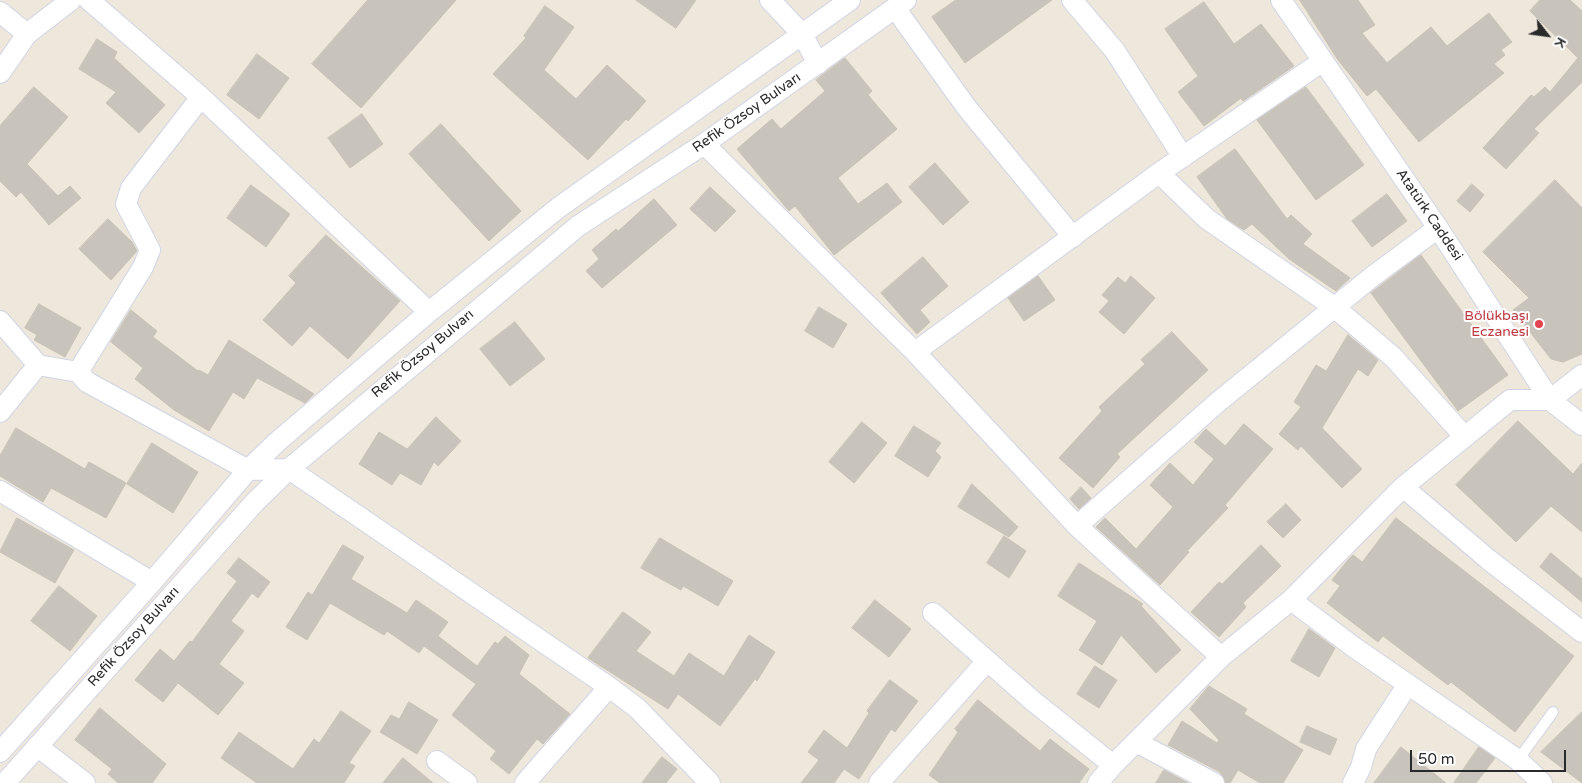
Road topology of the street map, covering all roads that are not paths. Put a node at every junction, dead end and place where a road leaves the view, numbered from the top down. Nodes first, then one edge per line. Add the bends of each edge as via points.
1 (71, 0) edge
2 (89, 0) edge
3 (770, 0) edge
4 (850, 0) edge
5 (1072, 0) edge
6 (1281, 0) edge
7 (901, 4) edge
8 (0, 12) edge
9 (27, 34) junction
10 (802, 34) junction
11 (1323, 61) junction
12 (818, 64) junction
13 (0, 73) edge
14 (201, 97) junction
15 (704, 144) junction
16 (1183, 157) junction
17 (1159, 173) junction
18 (1438, 228) junction
19 (1072, 237) junction
20 (1334, 307) junction
21 (429, 312) junction
22 (0, 320) edge
23 (915, 352) junction
24 (38, 365) junction
25 (78, 372) junction
26 (1582, 375) edge
27 (1550, 400) junction
28 (0, 412) edge
29 (1582, 425) edge
30 (1464, 436) junction
31 (288, 469) junction
32 (248, 470) junction
33 (1403, 487) junction
34 (2, 497) edge
35 (1077, 526) junction
36 (152, 582) junction
37 (1291, 600) junction
38 (933, 613) dead end
39 (1582, 632) edge
40 (1221, 657) junction
41 (987, 661) junction
42 (1408, 684) junction
43 (608, 687) junction
44 (1554, 712) dead end
45 (1136, 742) junction
46 (37, 746) junction
47 (0, 752) edge
48 (1518, 760) junction
49 (437, 761) dead end
50 (1113, 765) junction
51 (5, 783) edge
52 (85, 783) edge
53 (467, 783) edge
54 (525, 783) edge
55 (710, 783) edge
56 (879, 783) edge
57 (1098, 783) edge
58 (1214, 783) edge
59 (1354, 783) edge
60 (1542, 783) edge

1 - 9 street
2 - 14 street
3 - 10 street
4 - 10 street, Refik Özsoy Bulvarı
5 - 16 street via 1115,50
6 - 11 street, Atatürk Caddesi
7 - 12 street, Refik Özsoy Bulvarı
7 - 19 street via 967,108
8 - 9 street
9 - 13 street
10 - 12 street
10 - 21 street, Refik Özsoy Bulvarı via 558,208
11 - 16 street
11 - 18 street, Atatürk Caddesi
12 - 15 street, Refik Özsoy Bulvarı
14 - 21 street
14 - 25 street via 131,188 126,204 150,250 143,267
15 - 23 street
15 - 31 street, Refik Özsoy Bulvarı via 578,226
16 - 17 street
17 - 19 street
17 - 20 street via 1207,219
18 - 20 street
18 - 27 street, Atatürk Caddesi
19 - 23 street
20 - 30 street via 1393,357
20 - 35 street via 1218,402
21 - 32 street, Refik Özsoy Bulvarı
22 - 24 street
23 - 35 street
24 - 25 street
24 - 28 street
25 - 32 street via 87,382
26 - 27 street
27 - 29 street, Atatürk Caddesi
27 - 30 street via 1510,400
30 - 33 street
31 - 32 street
31 - 43 street
31 - 46 street, Refik Özsoy Bulvarı
32 - 36 street, Refik Özsoy Bulvarı
33 - 37 street
33 - 39 street via 1489,560
34 - 36 street
35 - 40 street
36 - 47 street, Refik Özsoy Bulvarı
37 - 40 street
37 - 42 street
38 - 41 street
40 - 45 street
41 - 50 street
41 - 56 street
42 - 48 street
42 - 59 street via 1366,749
43 - 54 street
43 - 55 street via 637,708
44 - 48 lane
45 - 50 street
45 - 58 street
46 - 51 street, Refik Özsoy Bulvarı
46 - 52 street
48 - 60 street
49 - 53 street
50 - 57 street

